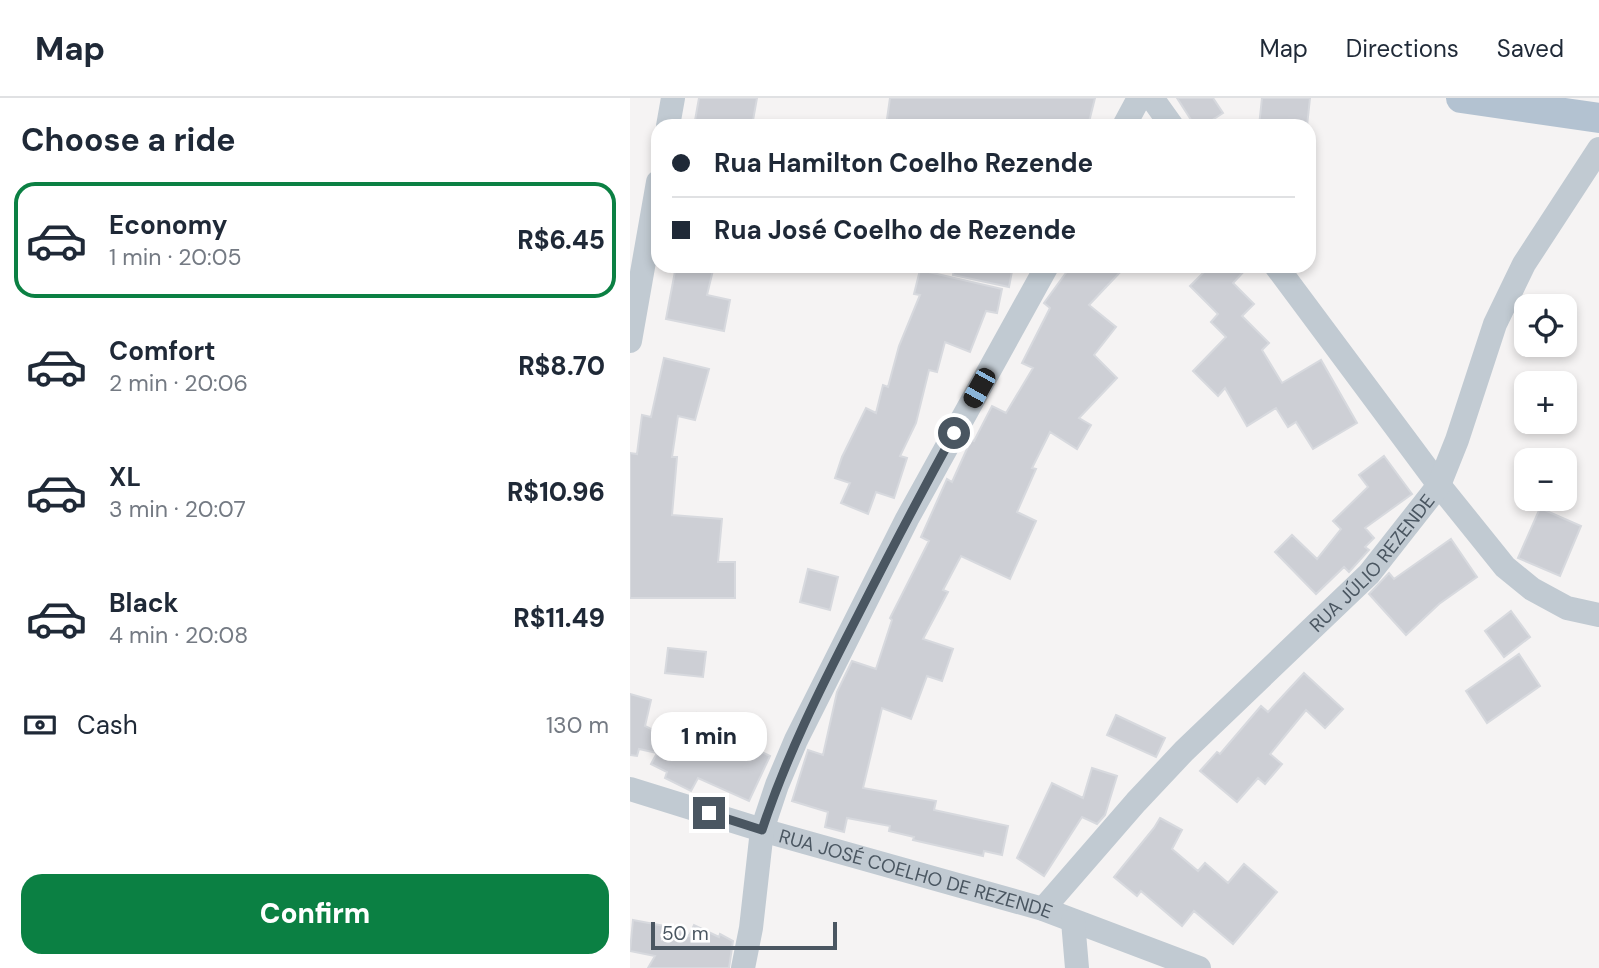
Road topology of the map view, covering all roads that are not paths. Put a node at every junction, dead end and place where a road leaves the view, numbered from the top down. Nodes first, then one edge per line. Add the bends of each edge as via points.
1 (673, 98) edge
2 (1139, 98) edge
3 (1152, 98) edge
4 (1461, 98) edge
5 (1599, 118) edge
6 (669, 119) edge
7 (1128, 119) edge
8 (1167, 119) edge
9 (1599, 149) edge
10 (651, 222) edge
11 (1043, 273) edge
12 (1281, 273) edge
13 (630, 341) edge
14 (1439, 485) junction
15 (1599, 615) edge
16 (630, 789) edge
17 (762, 830) junction
18 (1043, 909) junction
19 (1073, 921) junction
20 (1187, 966) edge
21 (743, 968) edge
22 (1077, 968) edge

1 - 6 street
2 - 7 street
3 - 8 street
4 - 5 main road
9 - 14 street, RUA JÚLIO REZENDE via 1524,264 1495,324
10 - 13 street
11 - 17 street via 853,624 796,740
12 - 14 street
14 - 15 street via 1505,567 1532,589 1567,608
14 - 18 street, RUA JÚLIO REZENDE via 1369,574 1184,751
16 - 17 street, RUA JOSÉ COELHO DE REZENDE
17 - 18 street, RUA JOSÉ COELHO DE REZENDE
17 - 21 street
18 - 19 street, RUA JOSÉ COELHO DE REZENDE
19 - 20 street, RUA JOSÉ COELHO DE REZENDE
19 - 22 street

